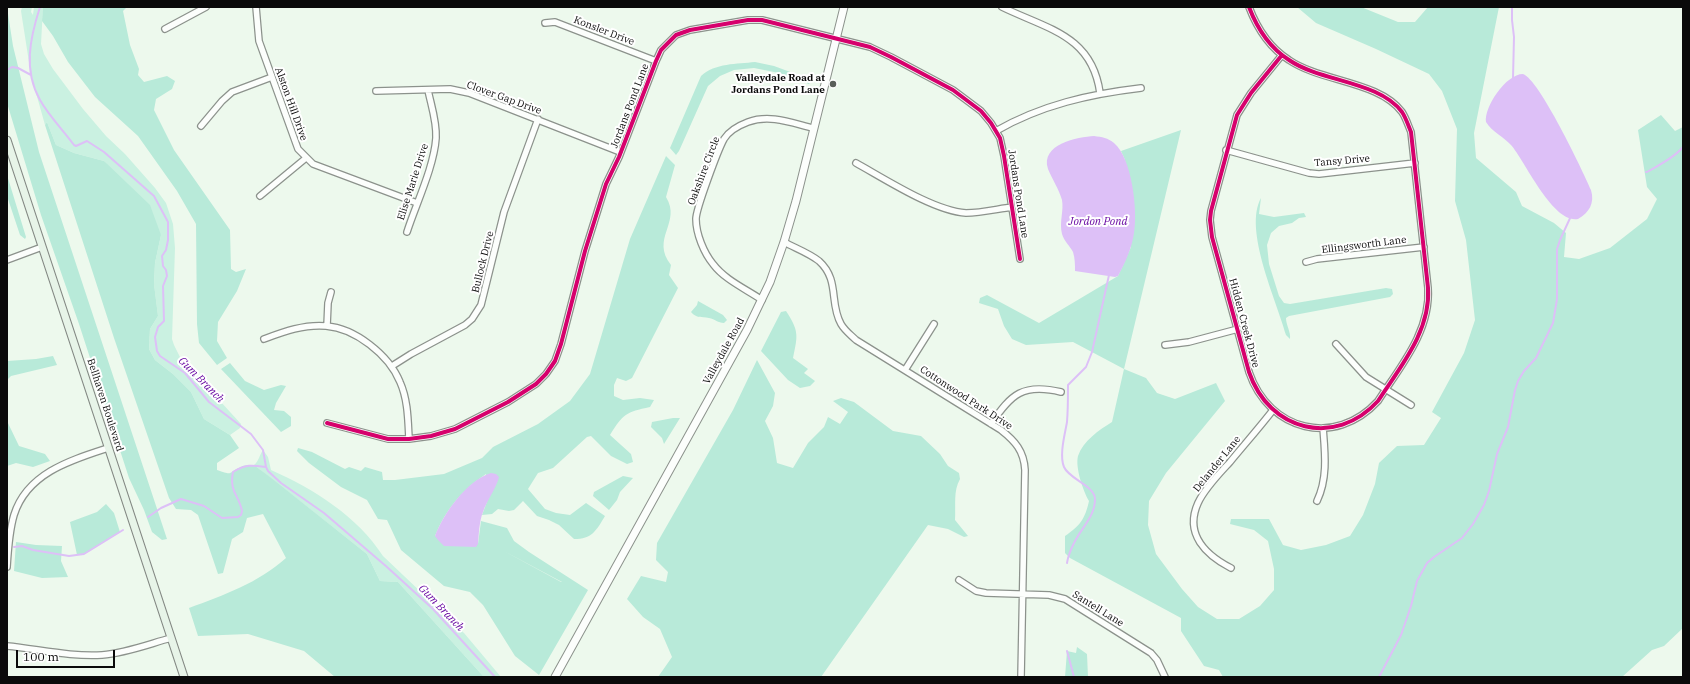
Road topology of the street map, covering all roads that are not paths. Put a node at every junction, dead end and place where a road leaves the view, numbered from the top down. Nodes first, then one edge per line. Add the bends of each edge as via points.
1 (206, 7) edge
2 (256, 7) edge
3 (844, 7) edge
4 (1002, 7) edge
5 (1249, 7) edge
6 (546, 23) dead end
7 (165, 29) dead end
8 (836, 38) junction
9 (1282, 55) junction
10 (656, 61) junction
11 (272, 77) junction
12 (1141, 88) dead end
13 (428, 90) junction
14 (376, 91) dead end
15 (1100, 93) junction
16 (538, 119) junction
17 (201, 126) dead end
18 (813, 128) junction
19 (996, 131) junction
20 (7, 140) edge
21 (1226, 150) junction
22 (620, 152) junction
23 (306, 158) junction
24 (856, 163) dead end
25 (1415, 163) junction
26 (260, 196) dead end
27 (417, 203) junction
28 (1012, 207) junction
29 (407, 232) dead end
30 (784, 242) junction
31 (42, 247) junction
32 (1424, 247) junction
33 (1020, 259) dead end
34 (7, 260) edge
35 (1306, 262) dead end
36 (331, 292) dead end
37 (762, 300) junction
38 (934, 324) dead end
39 (327, 326) junction
40 (1238, 329) junction
41 (264, 339) dead end
42 (1336, 344) dead end
43 (1165, 345) dead end
44 (392, 366) junction
45 (905, 370) junction
46 (1385, 390) junction
47 (1061, 392) dead end
48 (1411, 405) dead end
49 (1273, 410) junction
50 (327, 423) dead end
51 (991, 424) junction
52 (1323, 428) junction
53 (410, 439) junction
54 (108, 448) junction
55 (1317, 501) dead end
56 (7, 567) edge
57 (1231, 568) dead end
58 (959, 580) dead end
59 (1023, 594) junction
60 (171, 638) junction
61 (7, 646) edge
62 (184, 677) edge
63 (555, 677) edge
64 (1021, 677) edge
65 (1165, 677) edge

1 - 7 street
2 - 11 street, Alston Hill Drive via 259,41
3 - 8 street, Valleydale Road
4 - 15 street via 1076,44 1094,68
5 - 9 street, Hidden Creek Drive via 1260,30
6 - 10 street, Konsler Drive via 555,22
8 - 10 street, Jordans Pond Lane via 762,20 748,20 690,30 676,35 661,50
8 - 18 street, Valleydale Road
8 - 19 street, Jordans Pond Lane via 881,52 953,90 981,111
9 - 21 street, Hidden Creek Drive via 1241,107
9 - 25 street, Hidden Creek Drive via 1318,75 1364,88 1387,98 1402,112 1407,121
10 - 22 street, Jordans Pond Lane
11 - 17 street via 232,92
11 - 23 street, Alston Hill Drive via 298,149
12 - 15 street
13 - 14 street, Clover Gap Drive
13 - 16 street, Clover Gap Drive via 450,89 470,93
13 - 27 street, Elise Marie Drive via 435,119 436,137 434,155
15 - 19 street via 1049,107
16 - 22 street, Clover Gap Drive
16 - 44 street, Bullock Drive via 504,212 477,312 465,326
18 - 30 street, Valleydale Road
18 - 37 street, Oakshire Circle via 768,118 749,121 736,128 725,139 699,206 696,219 699,236 713,265 727,278
19 - 28 street, Jordans Pond Lane via 1004,156
20 - 31 main road, Bellhaven Boulevard
21 - 25 street, Tansy Drive via 1319,174
21 - 40 street, Hidden Creek Drive via 1210,220 1212,237
22 - 53 street, Jordans Pond Lane via 592,225 561,344 555,361 546,374 526,392 455,429
23 - 26 street
23 - 27 street, Alston Hill Drive via 323,169
24 - 28 street via 941,208 973,213
25 - 32 street, Hidden Creek Drive
27 - 29 street, Elise Marie Drive
28 - 33 street, Jordans Pond Lane
30 - 37 street, Valleydale Road
30 - 45 street, Cottonwood Park Drive via 808,254 829,273 838,318 845,331
31 - 34 street
31 - 54 main road, Bellhaven Boulevard
32 - 35 street, Ellingsworth Lane
32 - 46 street, Hidden Creek Drive via 1428,312 1421,331
36 - 39 street
37 - 63 street, Valleydale Road
38 - 45 street
39 - 41 street via 310,326 285,331
39 - 44 street via 353,334 367,342
40 - 43 street via 1189,342
40 - 49 street, Hidden Creek Drive via 1254,385
42 - 46 street via 1366,377
44 - 53 street via 406,402
45 - 51 street, Cottonwood Park Drive
46 - 48 street
46 - 52 street, Hidden Creek Drive via 1378,401 1362,416 1351,422
47 - 51 street via 1033,389 1018,394 1003,407
49 - 52 street, Hidden Creek Drive via 1293,423
49 - 57 street, Delander Lane via 1212,482 1195,510 1194,527 1201,546 1218,561
50 - 53 street, Jordans Pond Lane via 388,439
51 - 59 street, Cottonwood Park Drive via 1015,442 1024,460
52 - 55 street via 1325,478
54 - 56 street via 55,468 28,490 12,520
54 - 60 main road, Bellhaven Boulevard
58 - 59 street, Santell Lane via 986,593
59 - 64 street, Cottonwood Park Drive
59 - 65 street, Santell Lane via 1049,595 1064,599 1151,653
60 - 61 street via 103,655
60 - 62 main road, Bellhaven Boulevard

